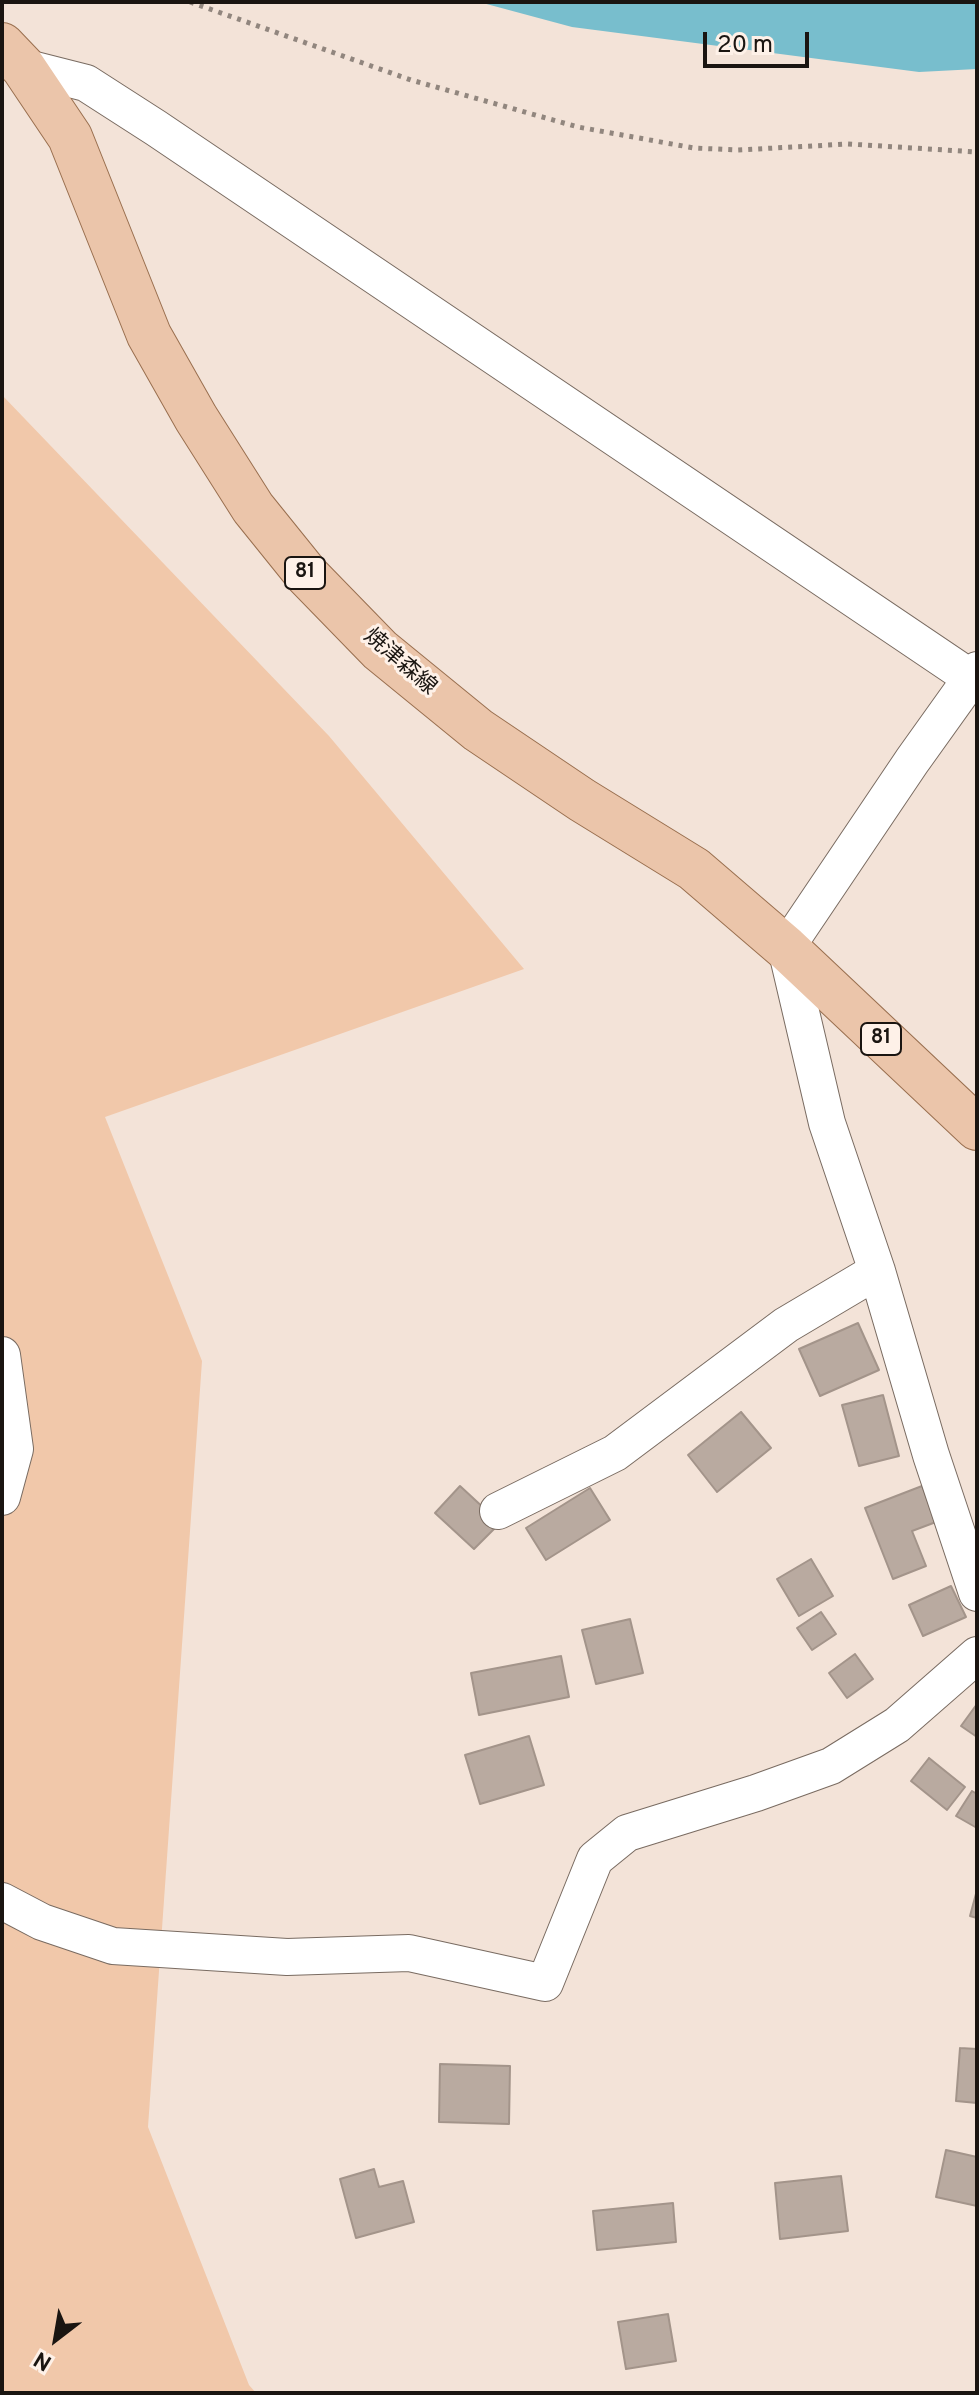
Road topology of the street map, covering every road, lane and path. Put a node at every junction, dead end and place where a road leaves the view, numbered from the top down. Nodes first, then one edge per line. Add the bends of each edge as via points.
1 (190, 2) edge
2 (13, 56) edge
3 (977, 152) edge
4 (975, 677) edge
5 (786, 948) junction
6 (977, 1128) edge
7 (877, 1271) junction
8 (2, 1355) edge
9 (2, 1497) edge
10 (498, 1511) dead end
11 (977, 1593) edge
12 (977, 1655) edge
13 (2, 1901) edge

1 - 3 path via 411,80 578,127 694,148 848,144
2 - 4 street via 86,83
2 - 5 main road, 焼津森線 / 81 via 70,137 149,335 196,418 253,508 307,575 380,650 478,730 694,869
4 - 5 street
5 - 6 main road, 焼津森線 / 81
5 - 7 street via 827,1123
7 - 10 street via 786,1325 615,1453
7 - 11 street
8 - 9 street via 15,1449
12 - 13 street via 897,1725 831,1766 627,1833 595,1859 545,1983 409,1953 287,1957 113,1946 42,1922

